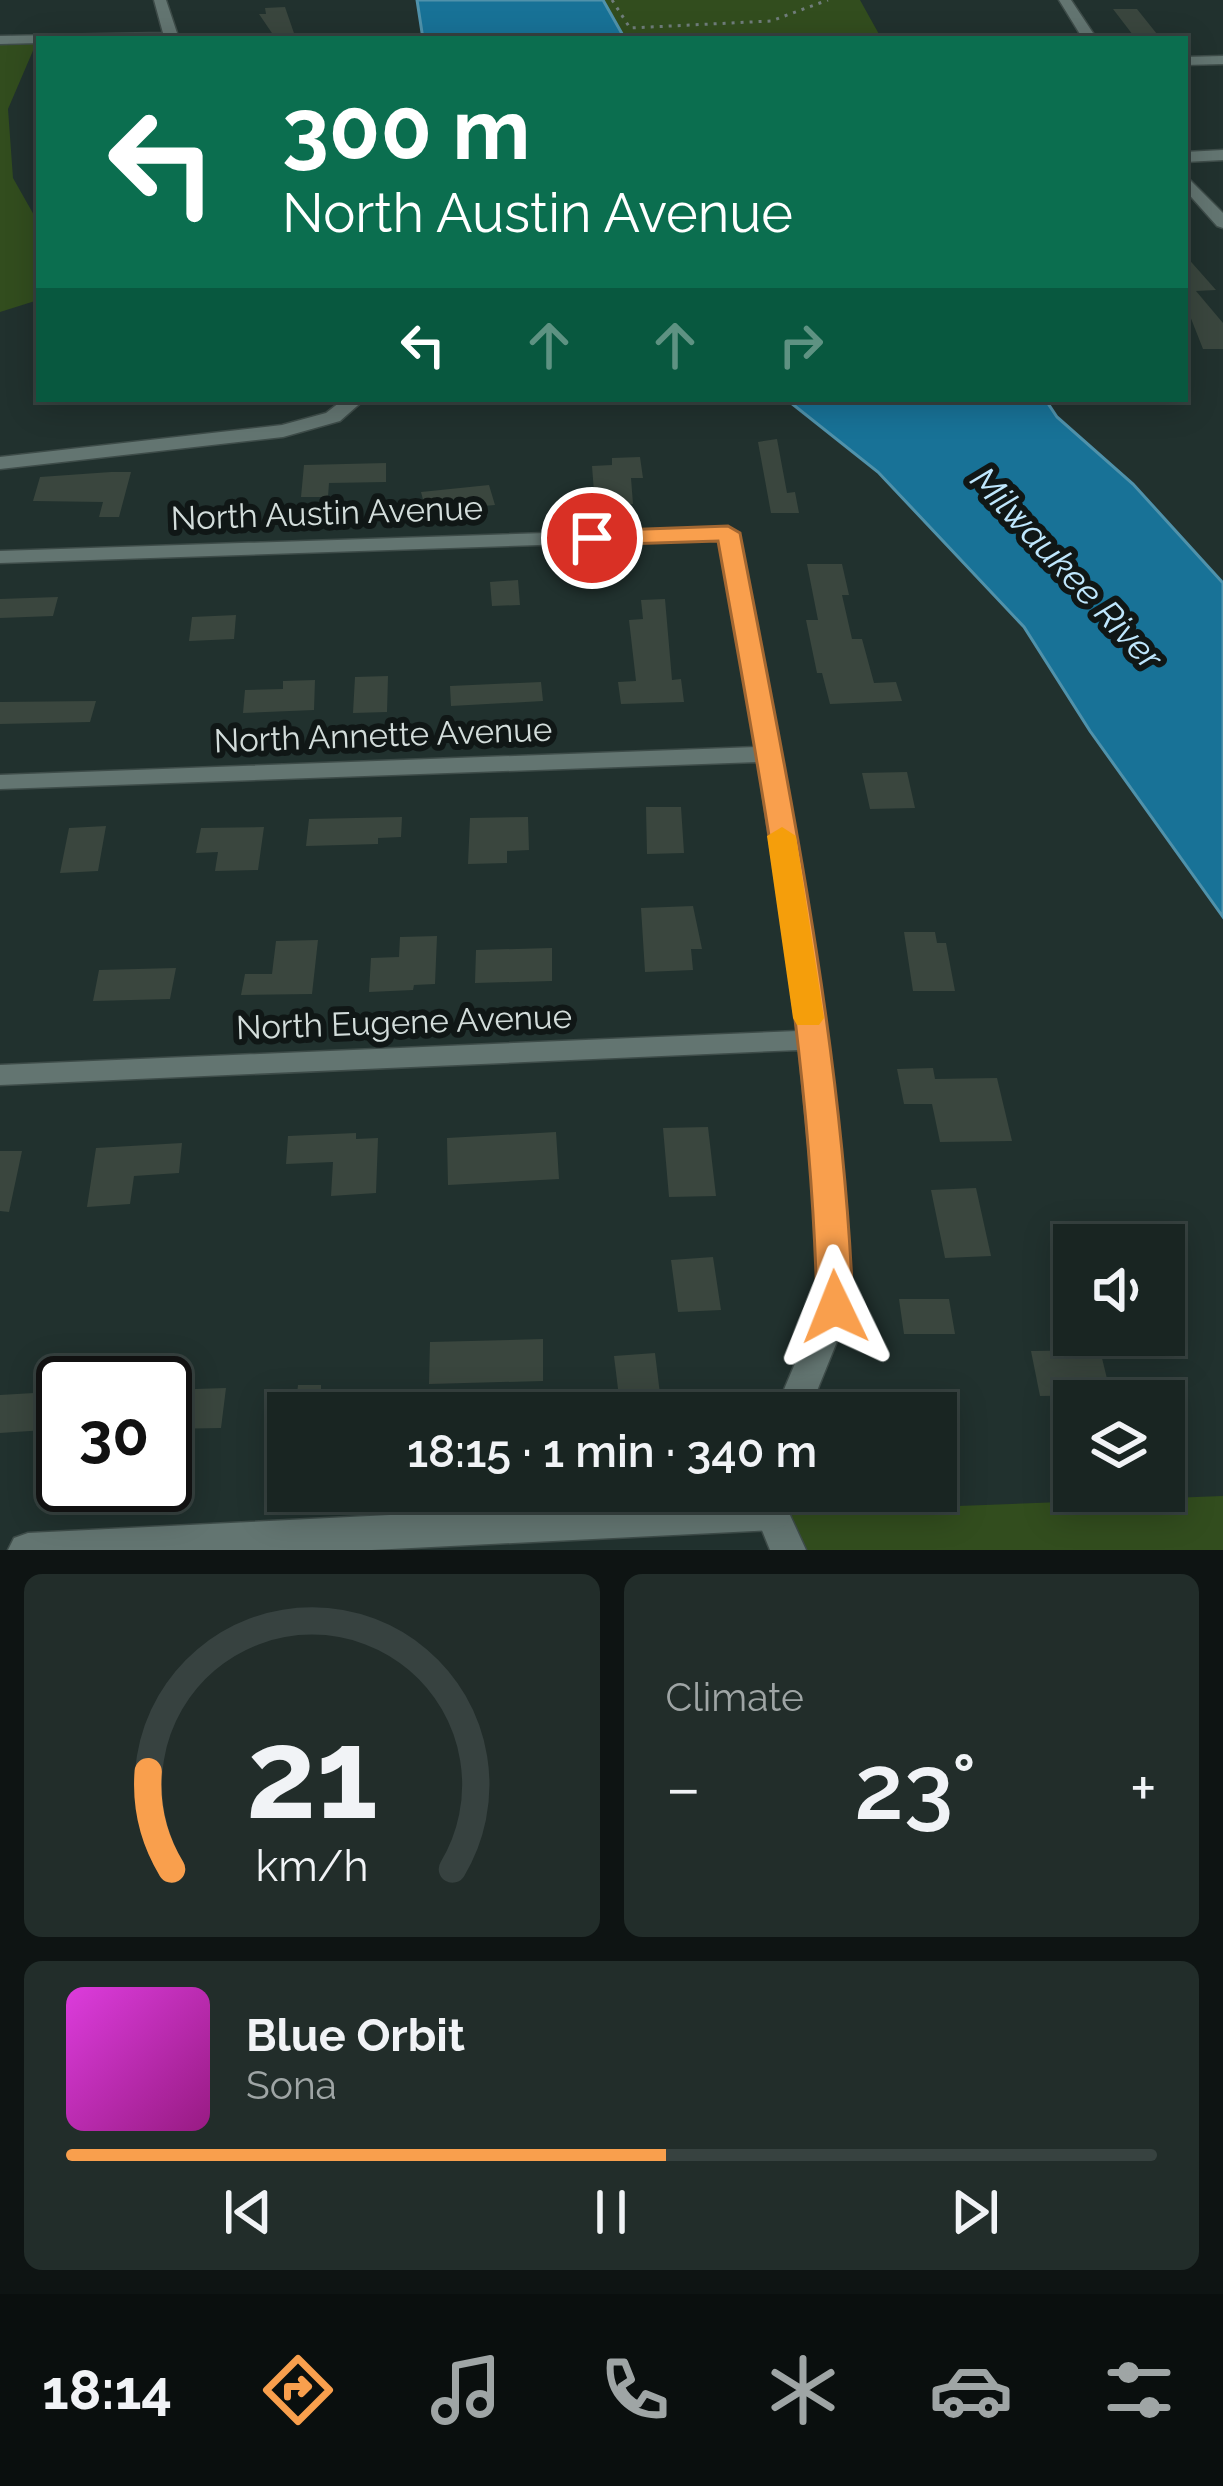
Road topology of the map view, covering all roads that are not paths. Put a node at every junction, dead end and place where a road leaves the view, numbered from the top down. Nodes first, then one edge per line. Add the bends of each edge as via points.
1 (160, 0) edge
2 (1065, 0) edge
3 (171, 36) edge
4 (1088, 36) edge
5 (36, 39) edge
6 (0, 40) edge
7 (1223, 60) edge
8 (1188, 61) edge
9 (1223, 154) edge
10 (1188, 157) edge
11 (1188, 183) edge
12 (1223, 223) edge
13 (352, 402) edge
14 (0, 464) edge
15 (0, 557) edge
16 (769, 754) junction
17 (0, 782) edge
18 (812, 1040) junction
19 (0, 1075) edge
20 (800, 1392) edge
21 (619, 1512) edge
22 (777, 1512) edge
23 (28, 1550) edge
24 (788, 1550) edge

1 - 3 street
2 - 4 street
5 - 6 street
7 - 8 street
9 - 10 street
11 - 12 street
13 - 14 street via 332,417 283,431
15 - 16 street, North Austin Avenue via 728,533
16 - 17 street, North Annette Avenue
16 - 18 street
18 - 19 street, North Eugene Avenue
18 - 20 street via 835,1307
21 - 23 street
22 - 24 street

